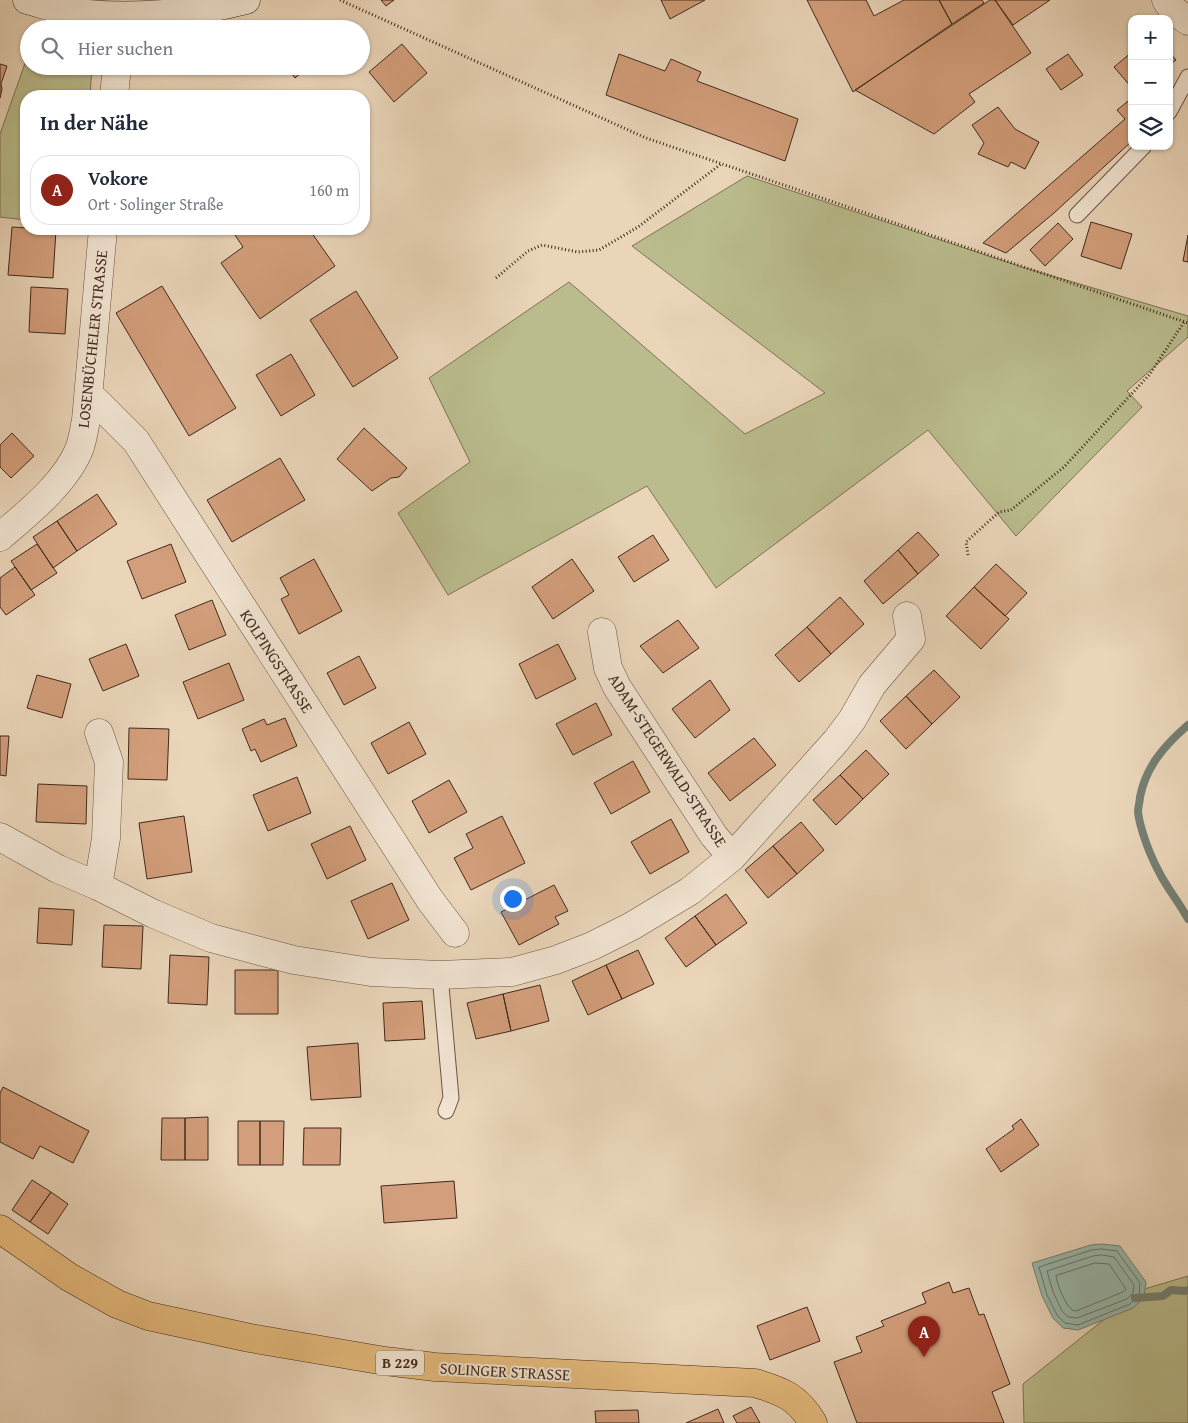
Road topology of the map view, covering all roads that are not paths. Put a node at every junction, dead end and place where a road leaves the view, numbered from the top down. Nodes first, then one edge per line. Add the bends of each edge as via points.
1 (27, 0) edge
2 (246, 0) edge
3 (1166, 0) edge
4 (110, 20) edge
5 (128, 20) edge
6 (1188, 21) edge
7 (116, 75) edge
8 (1188, 77) edge
9 (115, 90) edge
10 (1173, 105) edge
11 (1140, 150) edge
12 (1077, 215) dead end
13 (102, 235) edge
14 (88, 402) junction
15 (0, 537) edge
16 (907, 616) dead end
17 (602, 632) dead end
18 (99, 733) dead end
19 (0, 837) edge
20 (732, 857) junction
21 (98, 886) junction
22 (455, 933) dead end
23 (440, 975) junction
24 (446, 1111) dead end
25 (0, 1229) edge
26 (813, 1423) edge

1 - 4 street
2 - 5 street
3 - 6 street
7 - 9 street
8 - 10 lane
11 - 12 lane
13 - 14 street, LOSENBÜCHELER STRASSE
14 - 15 street, LOSENBÜCHELER STRASSE via 80,448 61,480
14 - 22 street, KOLPINGSTRASSE via 96,401 136,441 430,900
16 - 20 street, ADAM-STEGERWALD-STRASSE via 911,639 872,684 852,720 836,740
17 - 20 street, ADAM-STEGERWALD-STRASSE via 608,668 617,687 714,836
18 - 21 street via 109,762 106,838
19 - 21 street, ADAM-STEGERWALD-STRASSE via 58,869
20 - 23 street, ADAM-STEGERWALD-STRASSE via 690,890 592,946 512,972
21 - 23 street, ADAM-STEGERWALD-STRASSE via 211,938 294,960 371,972
23 - 24 lane via 451,1098
25 - 26 main road, SOLINGER STRASSE / B 229 via 69,1277 117,1304 164,1320 259,1340 435,1367 755,1383 781,1391 795,1400

